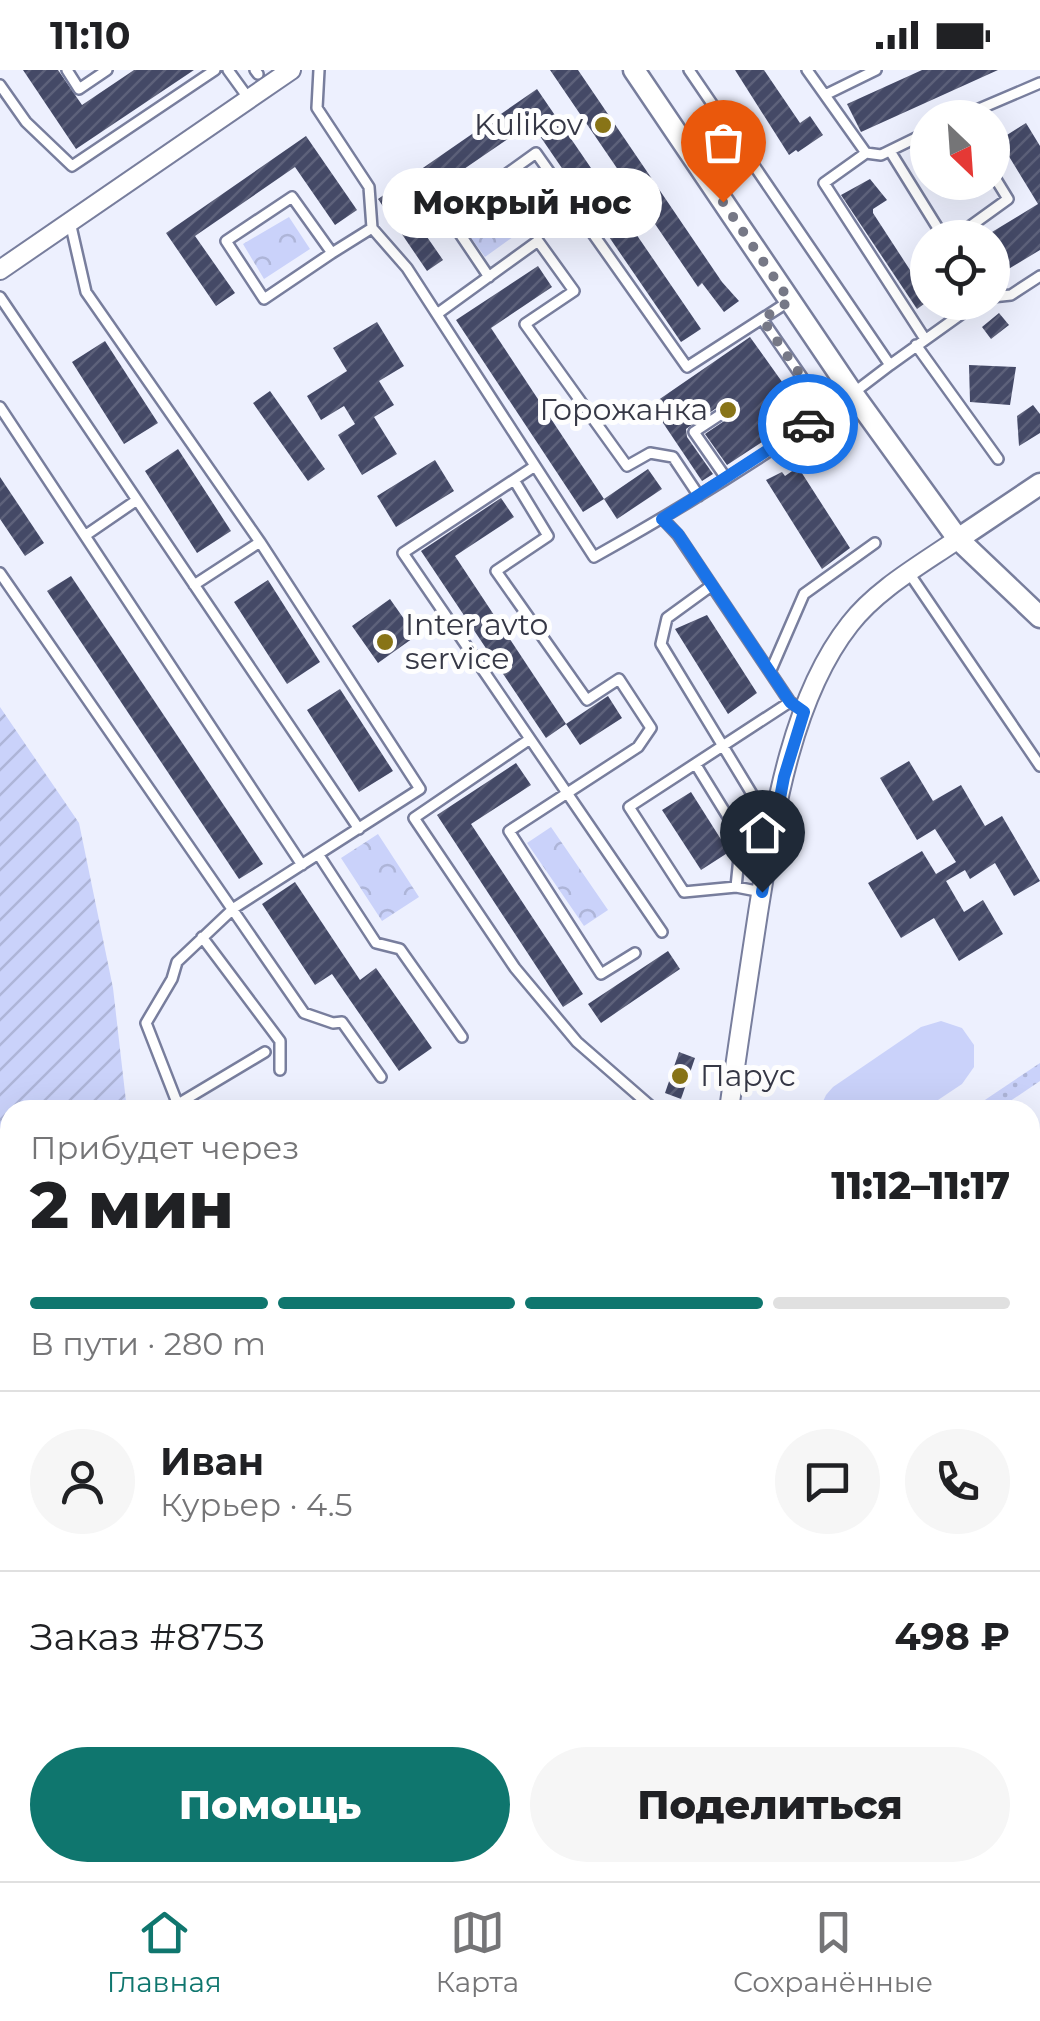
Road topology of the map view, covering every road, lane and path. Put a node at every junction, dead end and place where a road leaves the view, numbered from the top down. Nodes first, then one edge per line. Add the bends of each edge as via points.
1 (67, 70) edge
2 (107, 70) edge
3 (215, 70) edge
4 (228, 70) edge
5 (291, 70) edge
6 (319, 70) edge
7 (634, 70) edge
8 (689, 70) edge
9 (807, 70) edge
10 (876, 70) edge
11 (1040, 83) edge
12 (0, 85) edge
13 (824, 95) junction
14 (249, 99) junction
15 (1000, 100) edge
16 (910, 141) edge
17 (890, 151) junction
18 (866, 153) junction
19 (1007, 200) edge
20 (933, 220) edge
21 (979, 220) edge
22 (70, 222) junction
23 (372, 228) junction
24 (332, 253) junction
25 (0, 270) edge
26 (1040, 276) edge
27 (488, 277) junction
28 (1010, 295) edge
29 (0, 297) edge
30 (790, 301) junction
31 (436, 314) junction
32 (762, 319) junction
33 (952, 320) edge
34 (921, 342) junction
35 (890, 365) junction
36 (853, 394) junction
37 (0, 406) edge
38 (732, 407) dead end
39 (826, 412) junction
40 (998, 459) dead end
41 (535, 466) junction
42 (726, 478) junction
43 (514, 480) junction
44 (1040, 484) edge
45 (699, 496) junction
46 (137, 500) junction
47 (662, 519) junction
48 (86, 535) junction
49 (958, 540) junction
50 (260, 542) junction
51 (875, 542) dead end
52 (0, 574) edge
53 (909, 574) junction
54 (194, 585) junction
55 (711, 586) junction
56 (1040, 617) edge
57 (771, 670) junction
58 (797, 707) junction
59 (530, 739) junction
60 (724, 747) junction
61 (696, 765) junction
62 (1040, 766) edge
63 (568, 792) junction
64 (752, 794) dead end
65 (360, 829) junction
66 (320, 856) junction
67 (302, 865) junction
68 (736, 888) junction
69 (762, 892) junction
70 (234, 908) junction
71 (662, 932) dead end
72 (202, 937) junction
73 (635, 953) dead end
74 (462, 1038) dead end
75 (265, 1052) dead end
76 (280, 1070) dead end
77 (381, 1078) dead end
78 (171, 1100) edge
79 (185, 1100) edge
80 (644, 1100) edge
81 (731, 1100) edge

1 - 2 lane via 79,89
3 - 12 lane via 72,166 26,122
4 - 14 lane
5 - 14 street
6 - 23 lane via 317,108 369,187
7 - 30 street
8 - 35 lane
9 - 13 lane
10 - 13 lane
11 - 15 lane
13 - 18 lane
14 - 22 street
16 - 17 lane
17 - 18 lane
17 - 20 lane
18 - 34 lane via 824,183
19 - 21 lane
22 - 25 street
22 - 50 lane via 86,292
23 - 24 lane
23 - 31 lane
24 - 24 lane via 292,197 226,241 264,299
26 - 28 lane
27 - 31 lane
27 - 32 lane via 448,216 536,153 686,368
27 - 45 lane via 538,241 574,291 524,324 627,466 650,452 673,457
29 - 46 lane
30 - 32 lane
30 - 36 street
31 - 41 lane
32 - 39 lane
33 - 34 lane
34 - 35 lane
34 - 40 lane
35 - 36 lane
36 - 39 lane
36 - 49 street
37 - 48 lane
38 - 42 lane via 694,432
39 - 42 lane
41 - 43 lane
41 - 47 lane via 594,556
42 - 45 lane
43 - 59 lane via 403,553
43 - 63 lane via 548,536 496,571 587,700 619,680 650,728 638,748
44 - 49 street
45 - 47 lane
46 - 48 lane
46 - 54 lane
47 - 55 lane
48 - 67 lane
49 - 53 street
49 - 56 street
50 - 54 lane
50 - 65 lane via 420,789
51 - 57 lane via 804,594
52 - 70 lane
53 - 58 street via 851,622
53 - 62 lane
54 - 65 lane
55 - 57 lane
55 - 60 lane via 666,618 660,644
57 - 58 lane
58 - 60 lane
58 - 69 street
59 - 63 lane
59 - 80 lane via 414,818 515,968 577,1042
60 - 61 lane
60 - 64 lane
61 - 68 lane via 742,838
61 - 68 lane via 629,808 684,892
63 - 71 lane
63 - 73 lane via 510,832 602,974
65 - 66 lane
66 - 67 lane
66 - 74 lane via 376,943 400,950
67 - 70 lane
68 - 69 lane
69 - 81 street
70 - 72 lane
70 - 77 lane via 304,1013 342,1022
72 - 76 lane via 280,1042
72 - 78 lane via 177,962 146,1023
75 - 79 lane

